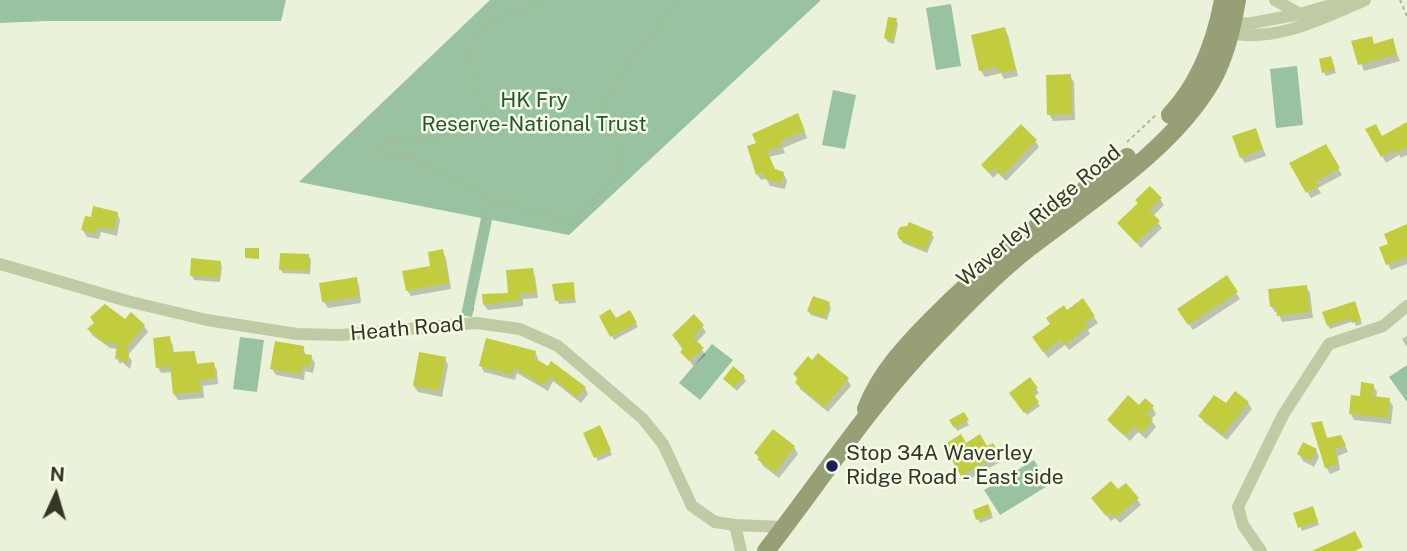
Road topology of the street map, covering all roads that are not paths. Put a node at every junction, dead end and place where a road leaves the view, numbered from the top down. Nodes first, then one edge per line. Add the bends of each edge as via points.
1 (1223, 0) edge
2 (1237, 0) edge
3 (1275, 0) edge
4 (1348, 0) edge
5 (1365, 0) edge
6 (1300, 13) junction
7 (1224, 28) junction
8 (0, 264) edge
9 (1407, 306) edge
10 (735, 525) junction
11 (784, 527) junction
12 (741, 551) edge
13 (766, 551) edge
14 (1261, 551) edge

1 - 7 main road, Waverley Ridge Road
2 - 7 main road, Waverley Ridge Road
3 - 6 street
4 - 6 street
5 - 7 street via 1270,36
6 - 7 street
7 - 11 main road, Waverley Ridge Road via 1212,80 1177,126 988,284 934,338 861,423
8 - 10 street, Heath Road via 207,320 297,334 341,335 476,323 520,329 558,346 643,419 663,444 692,506 715,522
9 - 14 street via 1383,326 1329,344 1283,415 1238,507 1243,525
10 - 11 street, Heath Road
10 - 12 street
11 - 13 main road, Waverley Ridge Road

